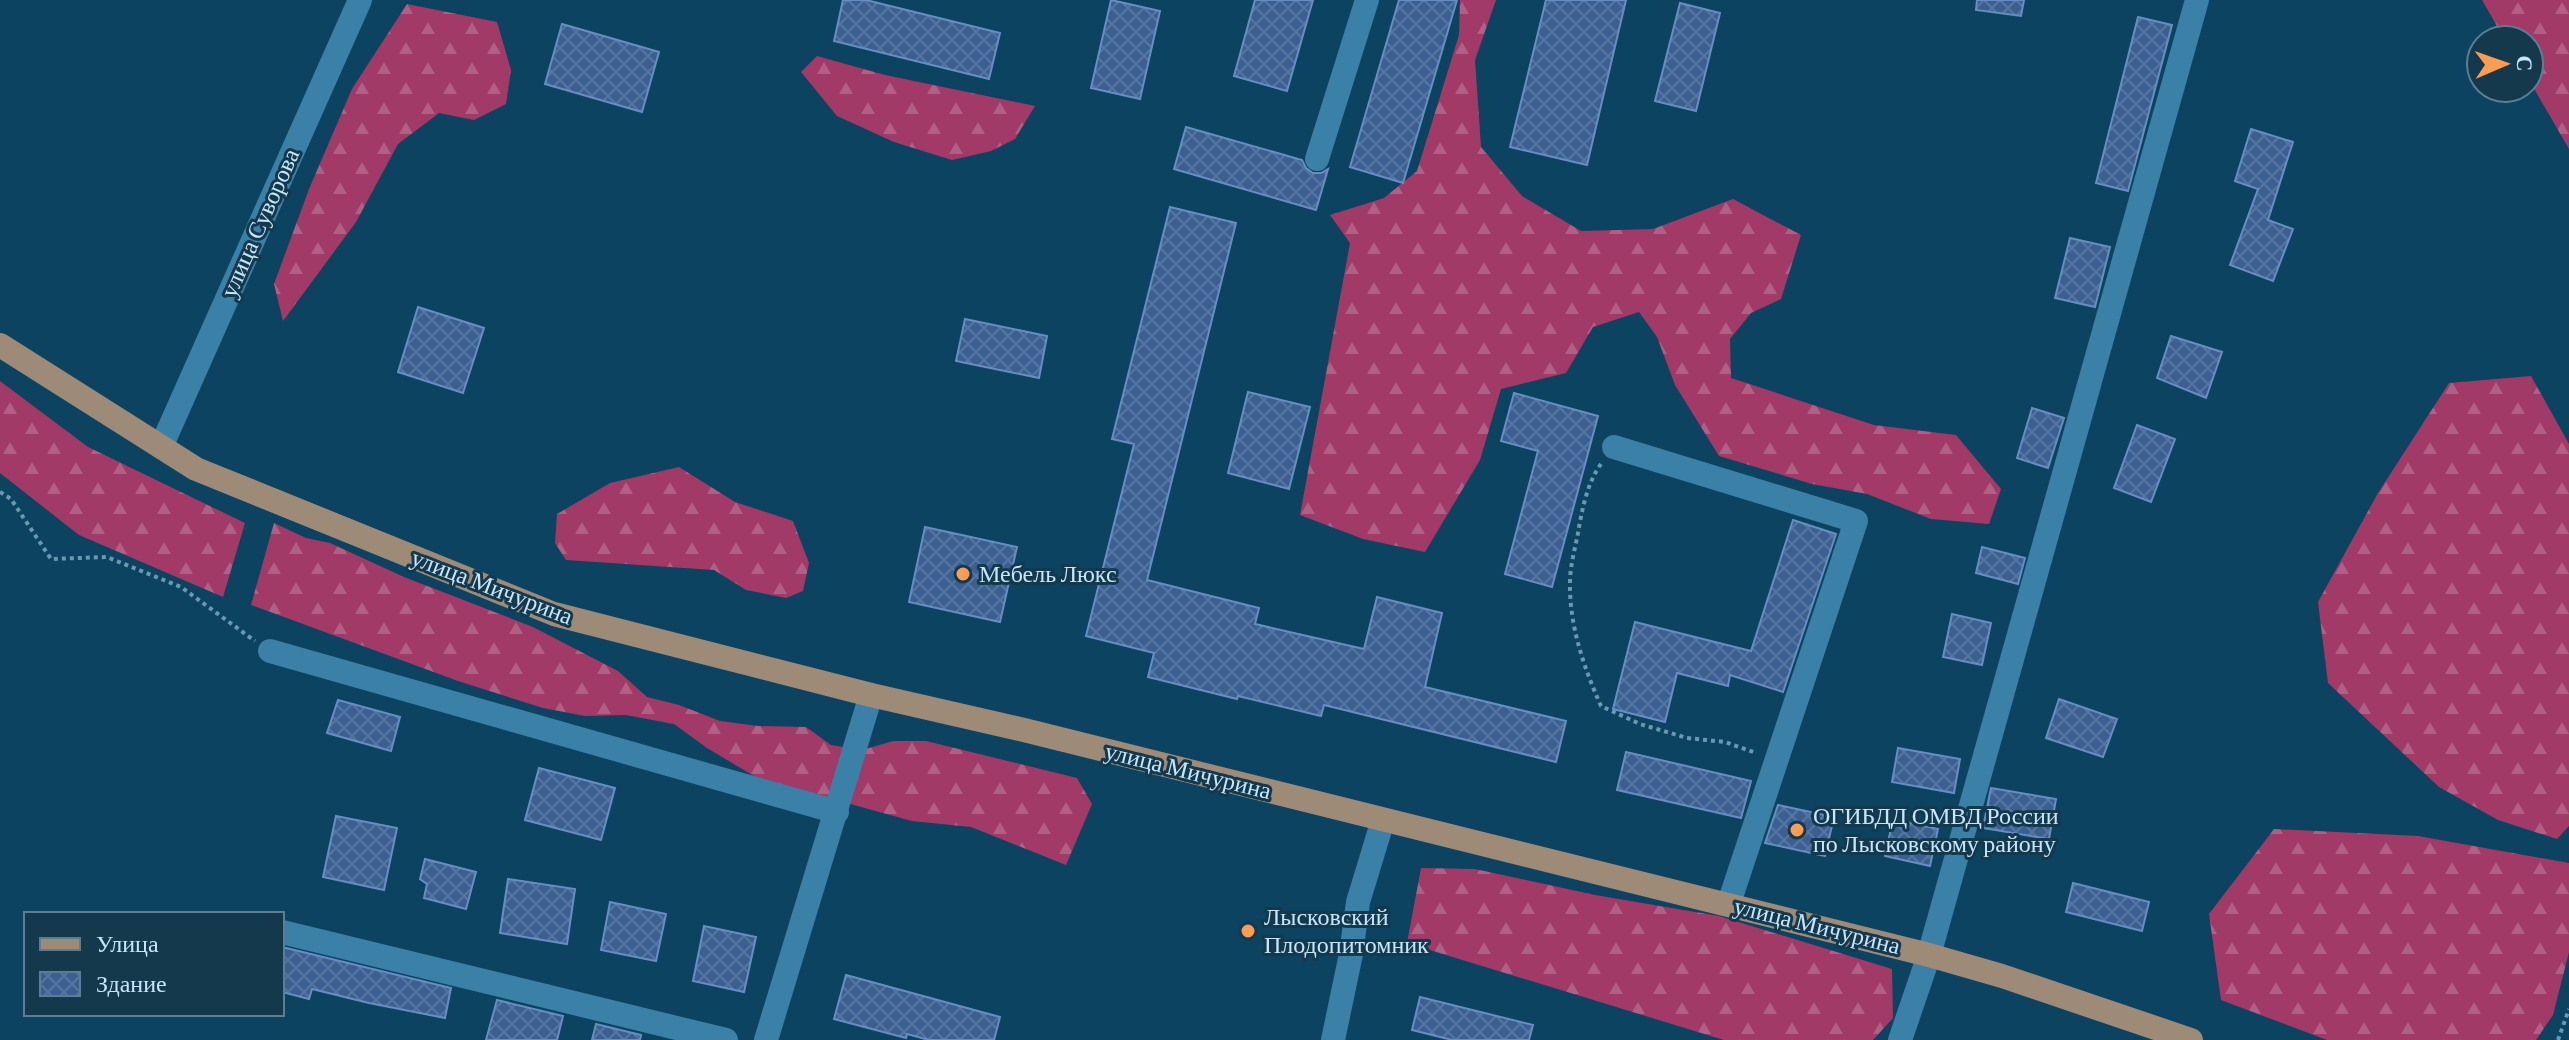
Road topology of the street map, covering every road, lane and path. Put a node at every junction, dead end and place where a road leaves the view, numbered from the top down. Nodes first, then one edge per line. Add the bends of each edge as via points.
1 (360, 0) edge
2 (1367, 0) edge
3 (2197, 0) edge
4 (1317, 159) dead end
5 (0, 345) edge
6 (161, 447) junction
7 (1614, 447) joint
8 (0, 492) edge
9 (270, 651) joint
10 (871, 695) junction
11 (1777, 760) junction
12 (837, 812) junction
13 (1383, 820) junction
14 (1729, 903) junction
15 (284, 932) edge
16 (1929, 955) junction
17 (2569, 1009) edge
18 (726, 1040) edge
19 (766, 1040) edge
20 (1333, 1040) edge
21 (1900, 1040) edge
22 (2191, 1040) edge
23 (2558, 1040) edge

1 - 6 street, улица Суворова
2 - 4 street
3 - 16 street
5 - 6 main road, улица Мичурина
6 - 10 main road, улица Мичурина via 196,469 554,614
7 - 11 path via 1595,472 1582,508 1570,582 1575,633 1601,706 1640,724 1725,742
7 - 11 street via 1856,521
8 - 9 path via 11,499 51,559 107,557 181,587
9 - 12 street
10 - 12 street
10 - 13 main road, улица Мичурина
11 - 14 street
12 - 19 street
13 - 14 main road, улица Мичурина
13 - 20 street via 1358,902
14 - 16 main road, улица Мичурина
15 - 18 street
16 - 21 street
16 - 22 main road, улица Мичурина
17 - 23 path

